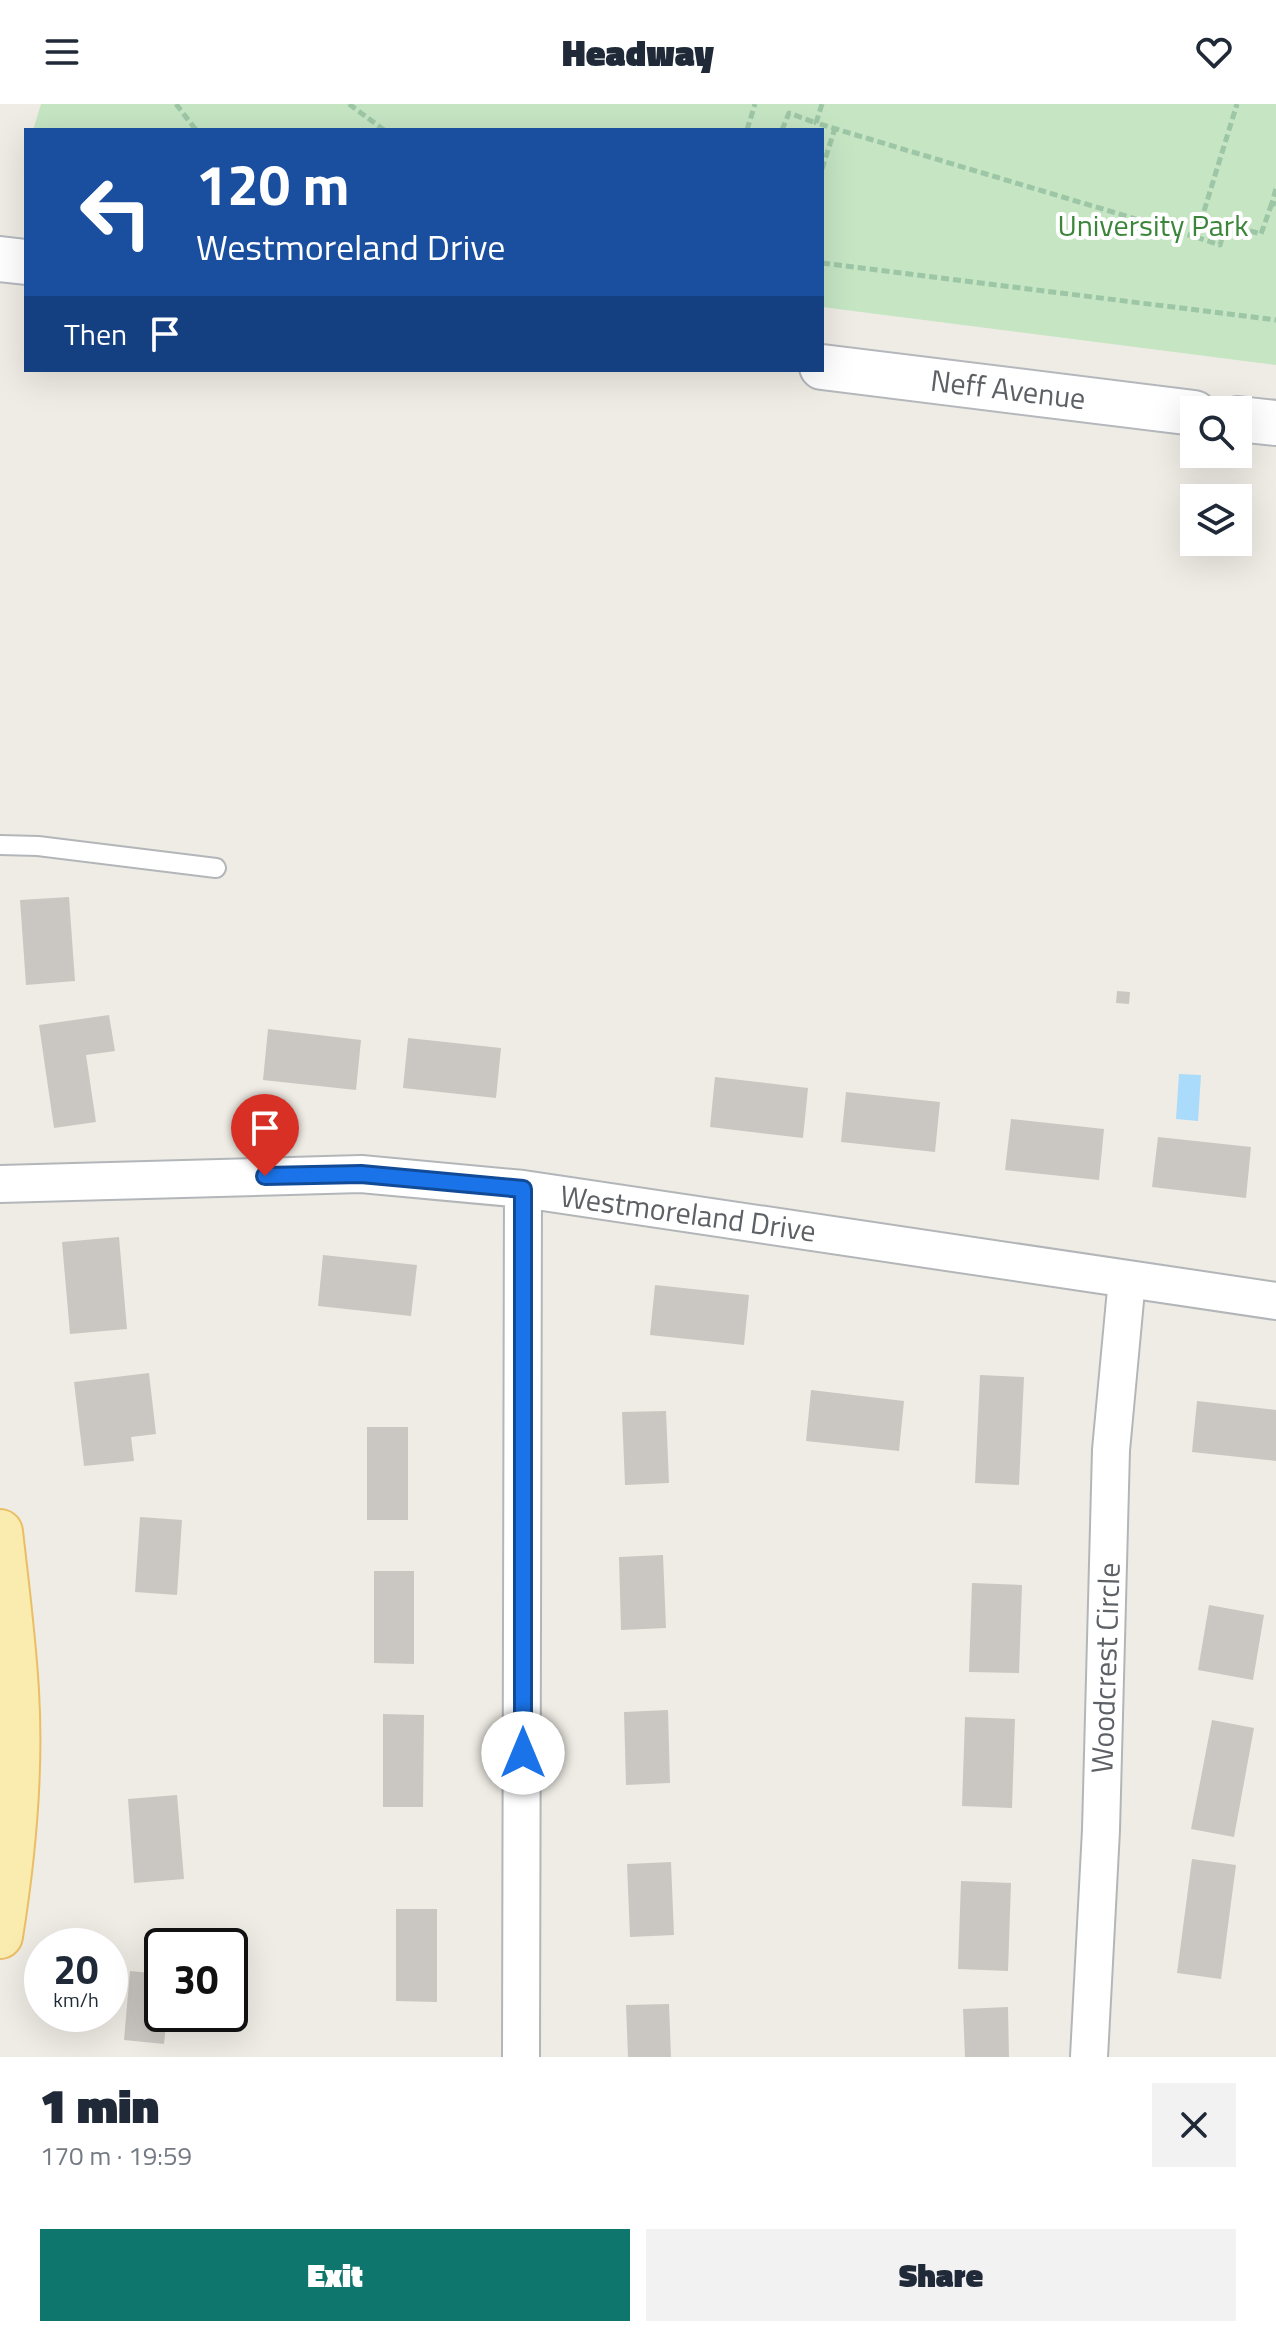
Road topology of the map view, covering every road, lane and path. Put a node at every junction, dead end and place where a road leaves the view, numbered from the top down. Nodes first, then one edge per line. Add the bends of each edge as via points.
1 (176, 104) edge
2 (349, 104) edge
3 (755, 104) edge
4 (822, 104) edge
5 (1237, 104) edge
6 (816, 123) junction
7 (194, 128) edge
8 (381, 128) edge
9 (748, 128) edge
10 (783, 128) edge
11 (835, 128) junction
12 (824, 163) edge
13 (1276, 189) edge
14 (1274, 203) edge
15 (1196, 237) junction
16 (0, 259) edge
17 (24, 262) edge
18 (824, 263) edge
19 (1276, 320) edge
20 (824, 367) edge
21 (1180, 411) edge
22 (1252, 420) edge
23 (1276, 423) edge
24 (0, 845) edge
25 (216, 868) dead end
26 (0, 1184) edge
27 (523, 1189) junction
28 (1127, 1279) junction
29 (1276, 1301) edge
30 (0, 1532) edge
31 (0, 1936) edge
32 (521, 2057) edge
33 (1089, 2057) edge

1 - 7 path
2 - 8 path
3 - 9 path
4 - 6 path
5 - 15 path
6 - 10 path via 789,113
6 - 11 path
11 - 12 path
11 - 15 path
13 - 14 path
14 - 15 path via 1261,234 1226,224 1220,245
16 - 17 main road
18 - 19 path
20 - 21 main road, Neff Avenue
22 - 23 main road
24 - 25 lane
26 - 27 street, Westmoreland Drive via 361,1174
27 - 28 street, Westmoreland Drive
27 - 32 street
28 - 29 street, Westmoreland Drive
28 - 33 street, Woodcrest Circle via 1111,1450
30 - 31 main road via 17,1759

